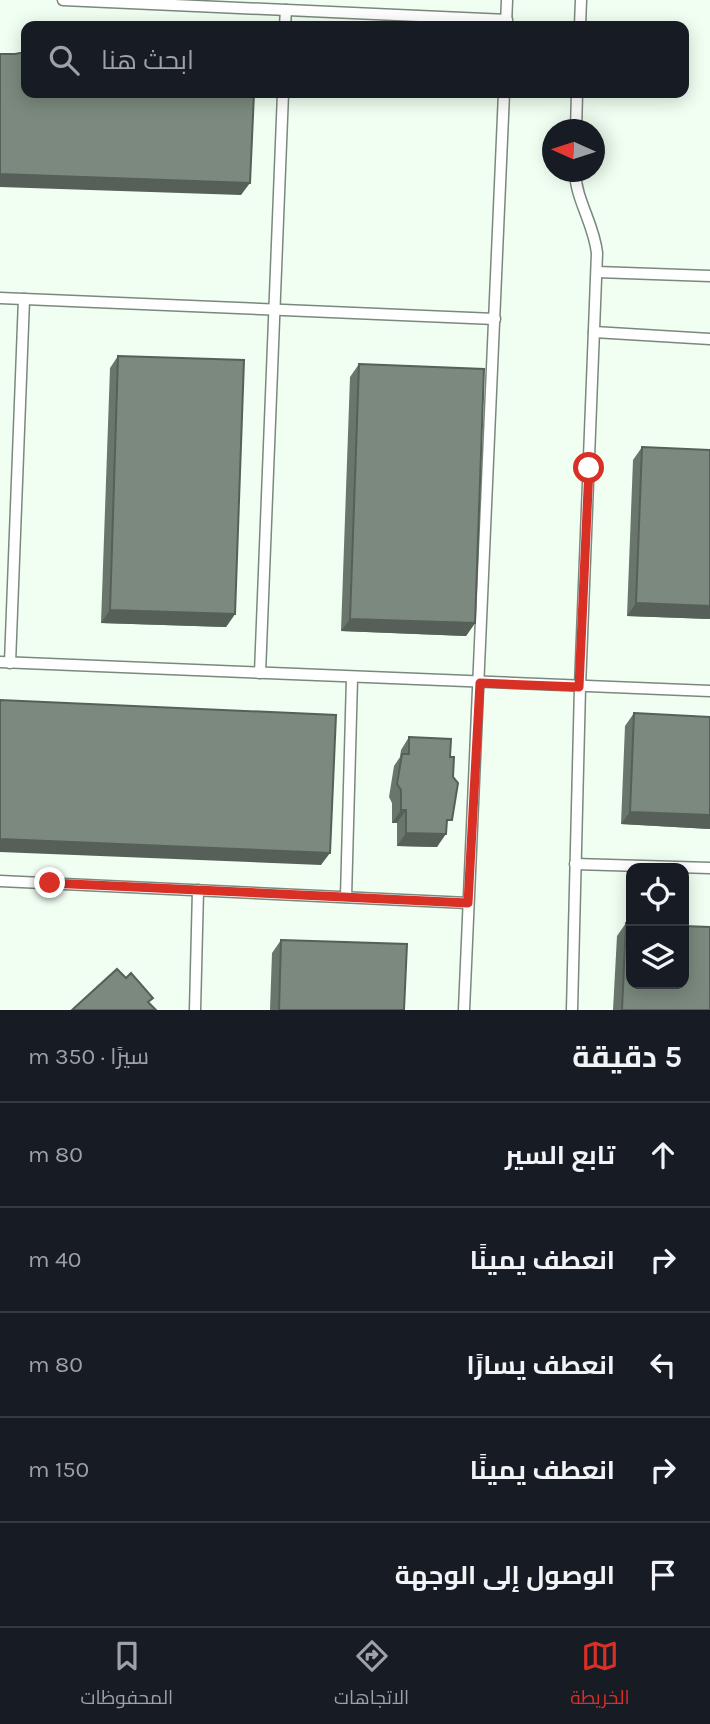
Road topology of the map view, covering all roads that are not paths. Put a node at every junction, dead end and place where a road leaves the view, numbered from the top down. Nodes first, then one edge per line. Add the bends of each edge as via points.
1 (63, 0) edge
2 (507, 0) edge
3 (581, 0) edge
4 (95, 1) edge
5 (126, 2) edge
6 (286, 10) junction
7 (285, 21) edge
8 (473, 21) edge
9 (507, 21) edge
10 (580, 21) edge
11 (282, 98) edge
12 (504, 98) edge
13 (578, 98) edge
14 (577, 119) edge
15 (577, 182) edge
16 (597, 272) junction
17 (710, 276) edge
18 (0, 298) edge
19 (24, 299) junction
20 (273, 310) junction
21 (495, 319) junction
22 (594, 332) junction
23 (710, 339) edge
24 (5, 663) edge
25 (260, 673) junction
26 (352, 678) junction
27 (480, 683) junction
28 (579, 687) junction
29 (710, 691) edge
30 (575, 864) junction
31 (710, 868) edge
32 (0, 881) edge
33 (198, 890) junction
34 (346, 897) junction
35 (468, 903) junction
36 (195, 1010) edge
37 (464, 1010) edge
38 (572, 1010) edge

1 - 4 lane
2 - 9 lane
3 - 10 lane
4 - 5 lane
5 - 6 lane
6 - 7 lane
6 - 8 lane
11 - 20 lane
12 - 21 lane
13 - 14 lane
15 - 16 lane via 596,240
16 - 17 lane
16 - 22 lane
18 - 19 lane
19 - 20 lane
19 - 24 lane
20 - 21 lane
20 - 25 lane
21 - 27 lane
22 - 23 lane
22 - 28 lane
24 - 25 lane
25 - 26 lane
26 - 27 lane
26 - 34 lane
27 - 28 lane
27 - 35 lane
28 - 29 lane
28 - 30 lane
30 - 31 lane
30 - 38 lane
32 - 33 lane
33 - 34 lane
33 - 36 lane
34 - 35 lane
35 - 37 lane

